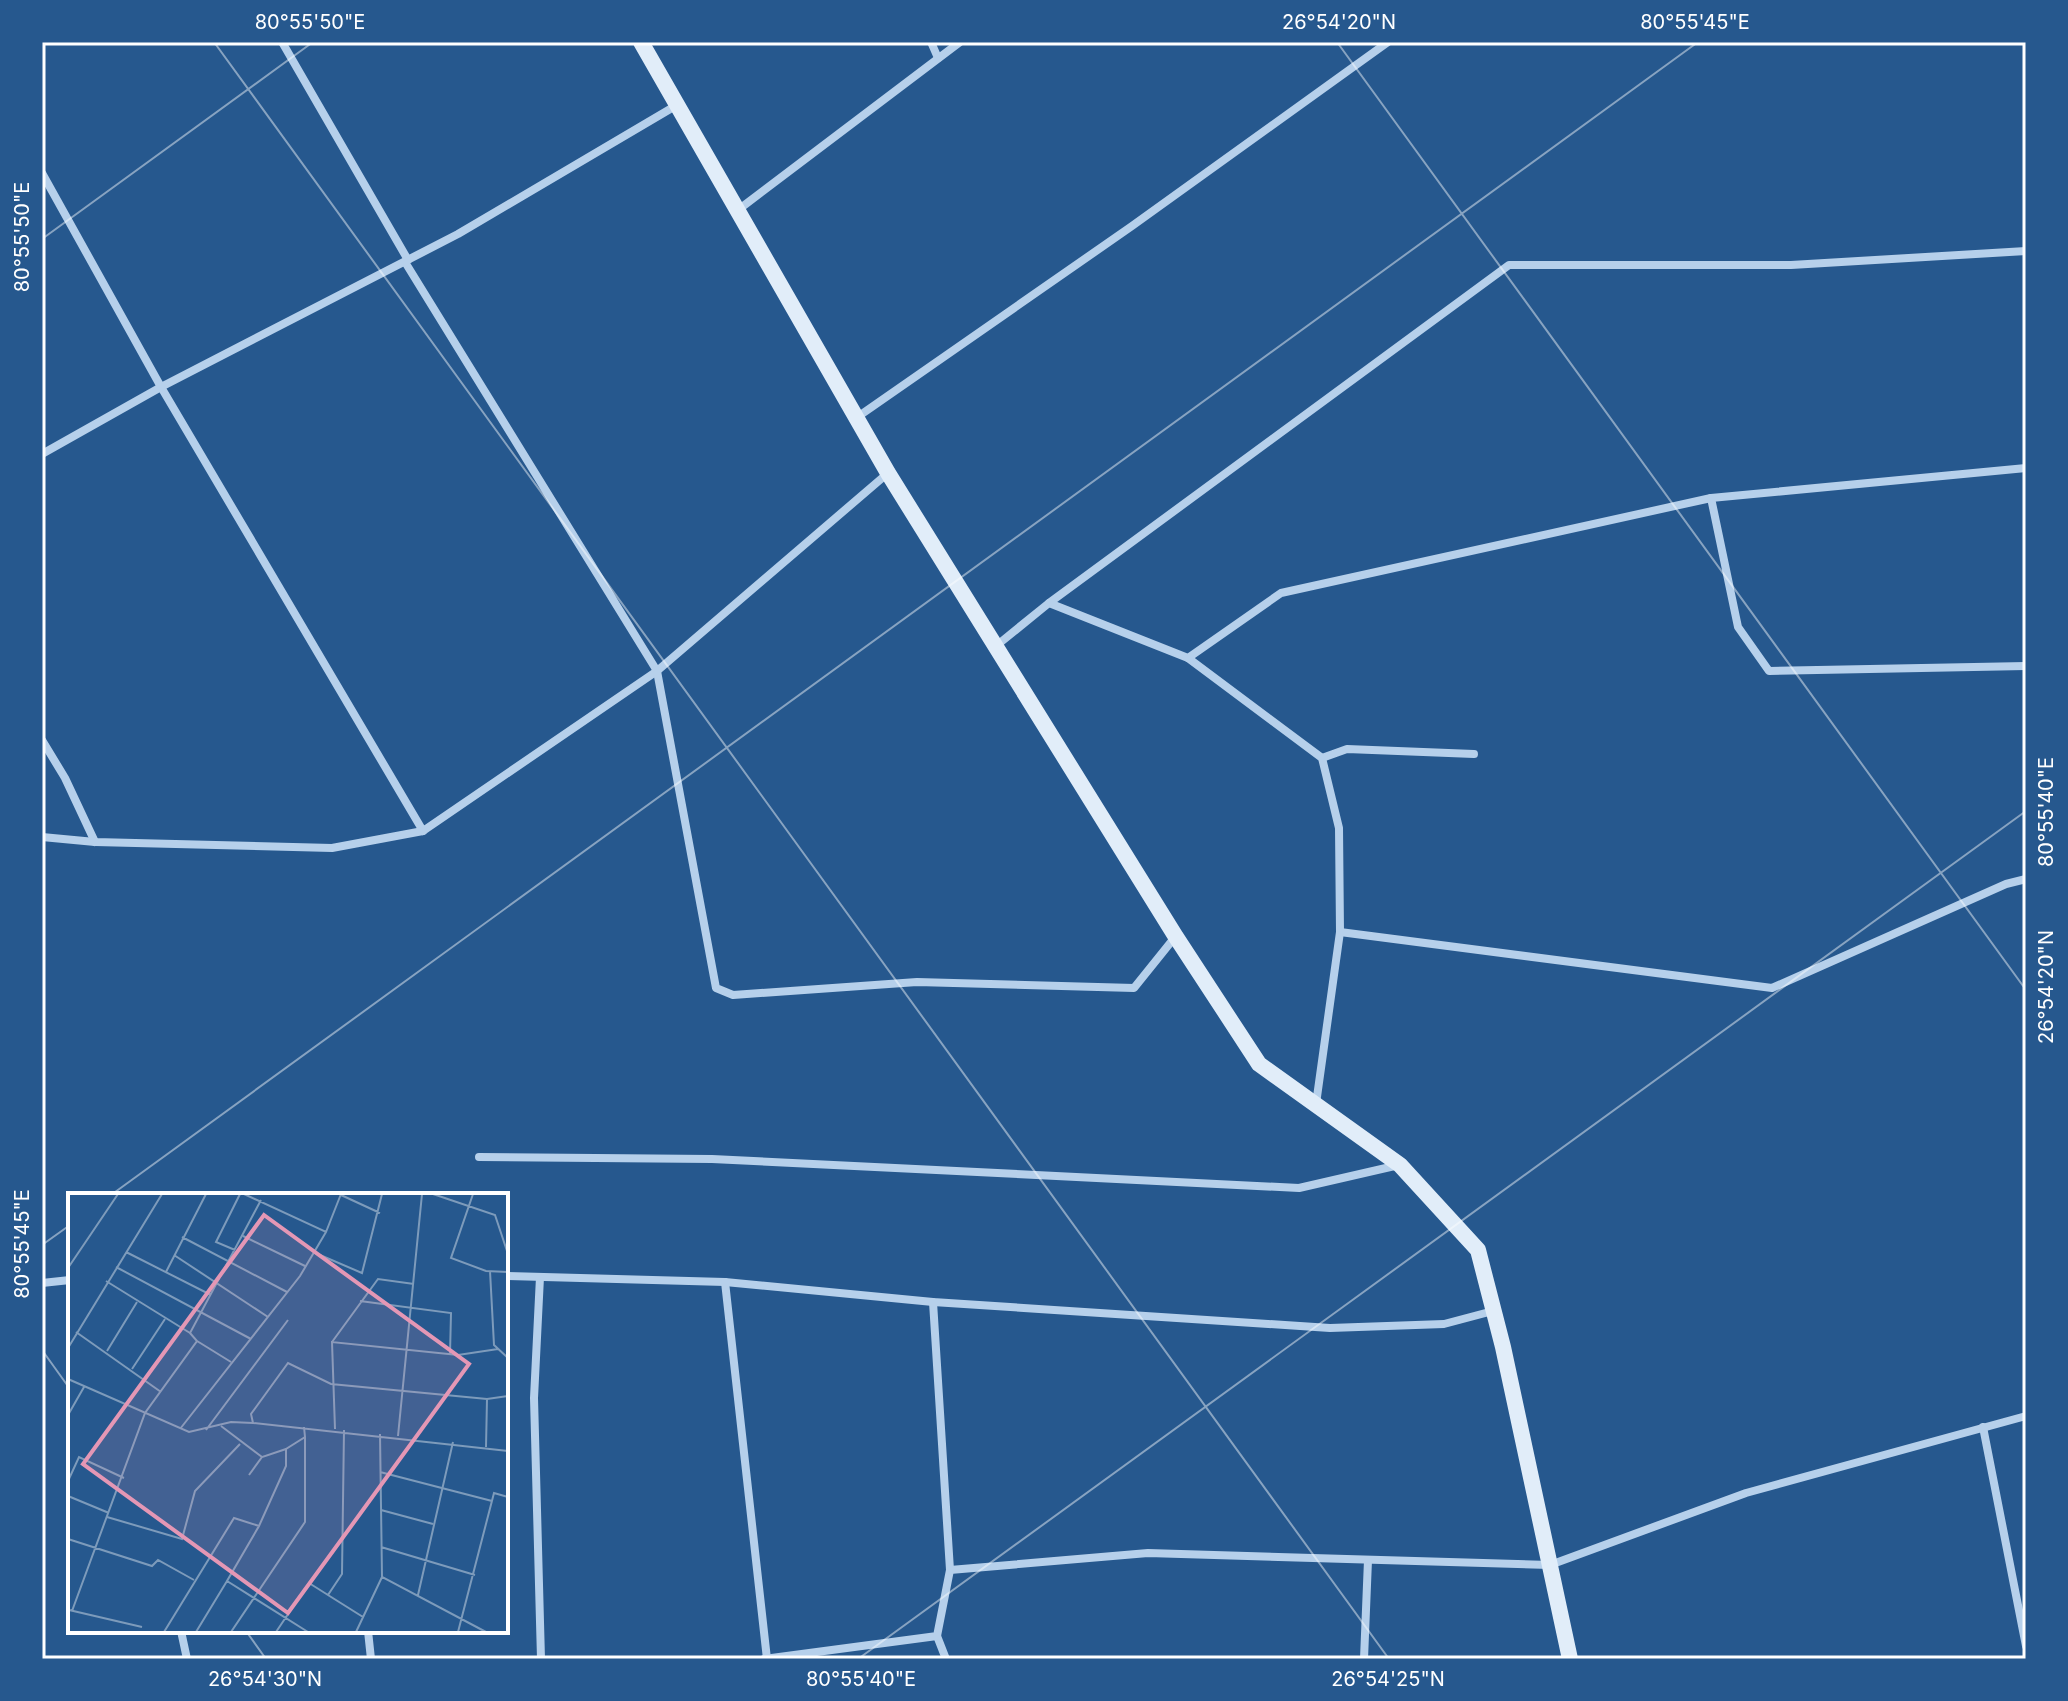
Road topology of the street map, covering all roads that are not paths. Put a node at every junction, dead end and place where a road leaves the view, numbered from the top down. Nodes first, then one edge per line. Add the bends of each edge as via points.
1 (282, 42) edge
2 (641, 42) edge
3 (931, 42) edge
4 (960, 42) edge
5 (1388, 42) edge
6 (938, 58) junction
7 (677, 105) junction
8 (42, 173) edge
9 (737, 210) junction
10 (2026, 251) edge
11 (405, 262) junction
12 (161, 387) junction
13 (856, 418) junction
14 (42, 454) edge
15 (2026, 468) edge
16 (888, 473) junction
17 (1711, 498) junction
18 (1049, 603) junction
19 (996, 646) junction
20 (1188, 658) junction
21 (2026, 666) edge
22 (657, 671) junction
23 (42, 740) edge
24 (1474, 754) dead end
25 (1322, 758) junction
26 (423, 831) junction
27 (42, 837) edge
28 (95, 842) junction
29 (2026, 879) edge
30 (1340, 932) junction
31 (1176, 937) junction
32 (1316, 1105) junction
33 (479, 1157) dead end
34 (1400, 1165) junction
35 (508, 1276) edge
36 (540, 1277) junction
37 (68, 1280) edge
38 (725, 1282) junction
39 (42, 1283) edge
40 (933, 1302) junction
41 (1494, 1310) junction
42 (2026, 1416) edge
43 (1983, 1427) junction
44 (1368, 1560) junction
45 (1550, 1565) junction
46 (950, 1570) junction
47 (181, 1633) edge
48 (368, 1633) edge
49 (937, 1636) junction
50 (2026, 1646) edge
51 (187, 1659) edge
52 (371, 1659) edge
53 (541, 1659) edge
54 (766, 1659) edge
55 (946, 1659) edge
56 (1364, 1659) edge
57 (1570, 1659) edge

1 - 11 street
2 - 7 street
3 - 6 street
4 - 6 street
5 - 13 street
6 - 9 street
7 - 9 street
7 - 11 street
8 - 12 street
9 - 13 street
10 - 18 street via 1791,265 1509,265
11 - 12 street
11 - 22 street
12 - 14 street
12 - 26 street
13 - 16 street
15 - 17 street
16 - 19 street
16 - 22 street
17 - 20 street via 1281,593
17 - 21 street via 1738,627 1769,671
18 - 19 street
18 - 20 street
19 - 31 street
20 - 25 street
22 - 26 street
22 - 31 street via 716,988 733,995 917,982 1134,988
23 - 28 street
24 - 25 street via 1347,749
25 - 30 street via 1339,828
26 - 28 street via 332,848
27 - 28 street
29 - 30 street via 1772,988
30 - 32 street
31 - 32 street via 1259,1064
32 - 34 street
33 - 34 street via 712,1159 1299,1188
34 - 41 street via 1478,1250
35 - 36 street
36 - 38 street
36 - 53 street via 534,1398
37 - 39 street
38 - 40 street
38 - 54 street
40 - 41 street via 1330,1328 1444,1324
40 - 46 street
41 - 45 street
42 - 43 street
43 - 45 street via 1746,1493
43 - 50 street
44 - 45 street
44 - 46 street via 1148,1553
44 - 56 street
45 - 57 street
46 - 49 street
47 - 51 street
48 - 52 street
49 - 54 street
49 - 55 street

